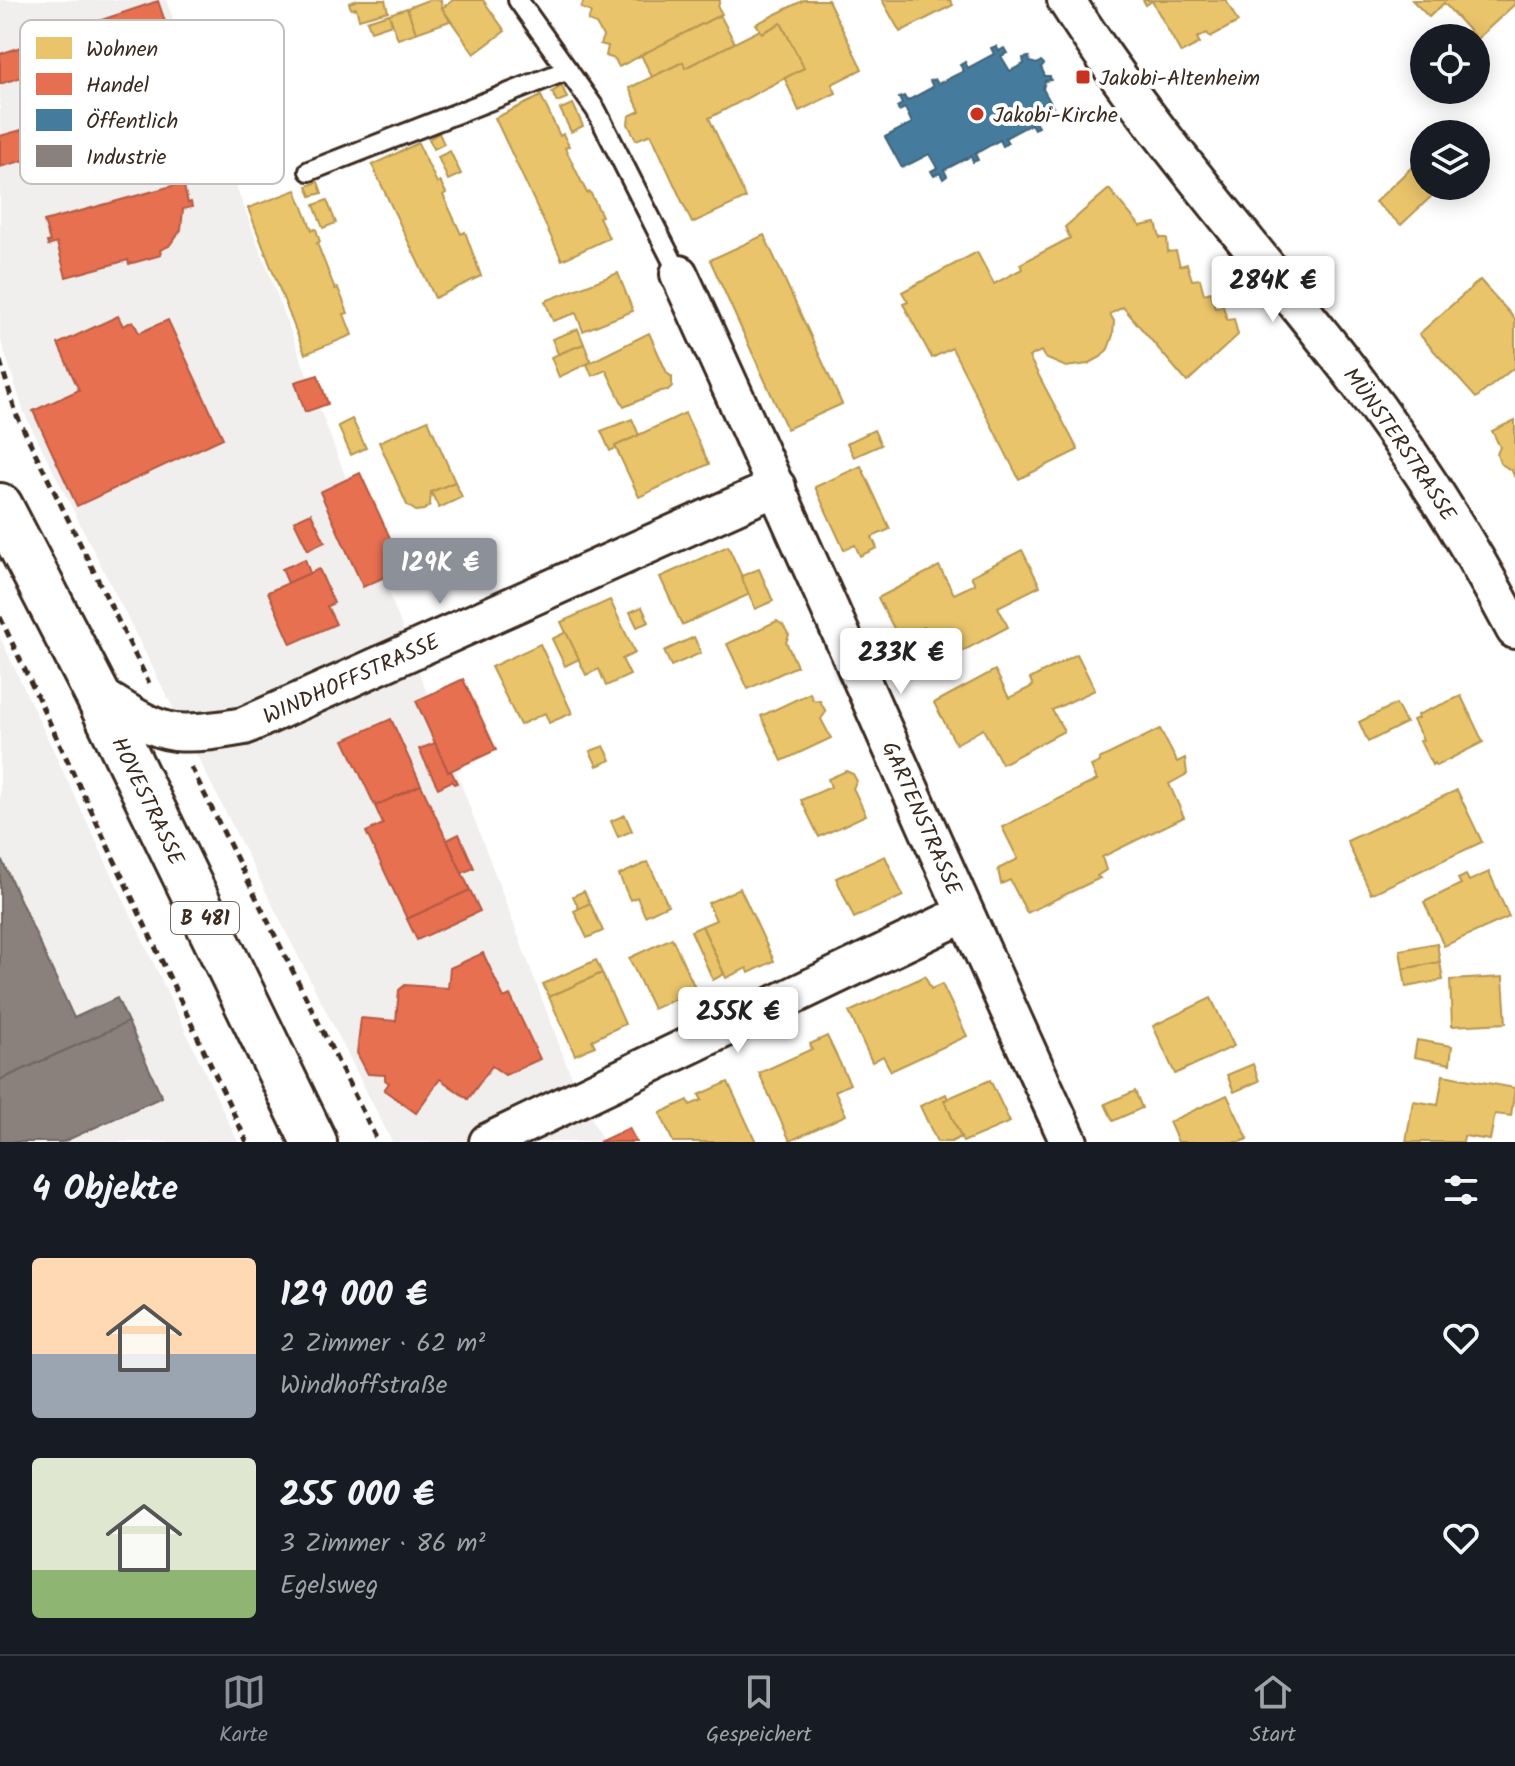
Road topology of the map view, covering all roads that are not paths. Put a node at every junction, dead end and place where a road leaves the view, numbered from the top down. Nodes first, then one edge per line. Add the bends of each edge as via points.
1 (518, 0) edge
2 (1066, 0) edge
3 (568, 70) junction
4 (309, 171) dead end
5 (679, 274) joint
6 (777, 487) junction
7 (0, 506) edge
8 (1515, 630) edge
9 (97, 694) junction
10 (964, 914) junction
11 (314, 1142) edge
12 (488, 1142) edge
13 (1069, 1142) edge

1 - 3 lane
2 - 8 street, MÜNSTERSTRASSE via 1440,497
3 - 4 lane
3 - 5 lane via 596,110
5 - 6 street, GARTENSTRASSE
6 - 9 street, WINDHOFFSTRASSE via 244,726 173,732
6 - 10 street, GARTENSTRASSE
7 - 9 main road, HOVESTRASSE / B 481
9 - 11 main road, HOVESTRASSE / B 481
10 - 12 street
10 - 13 street, GARTENSTRASSE

